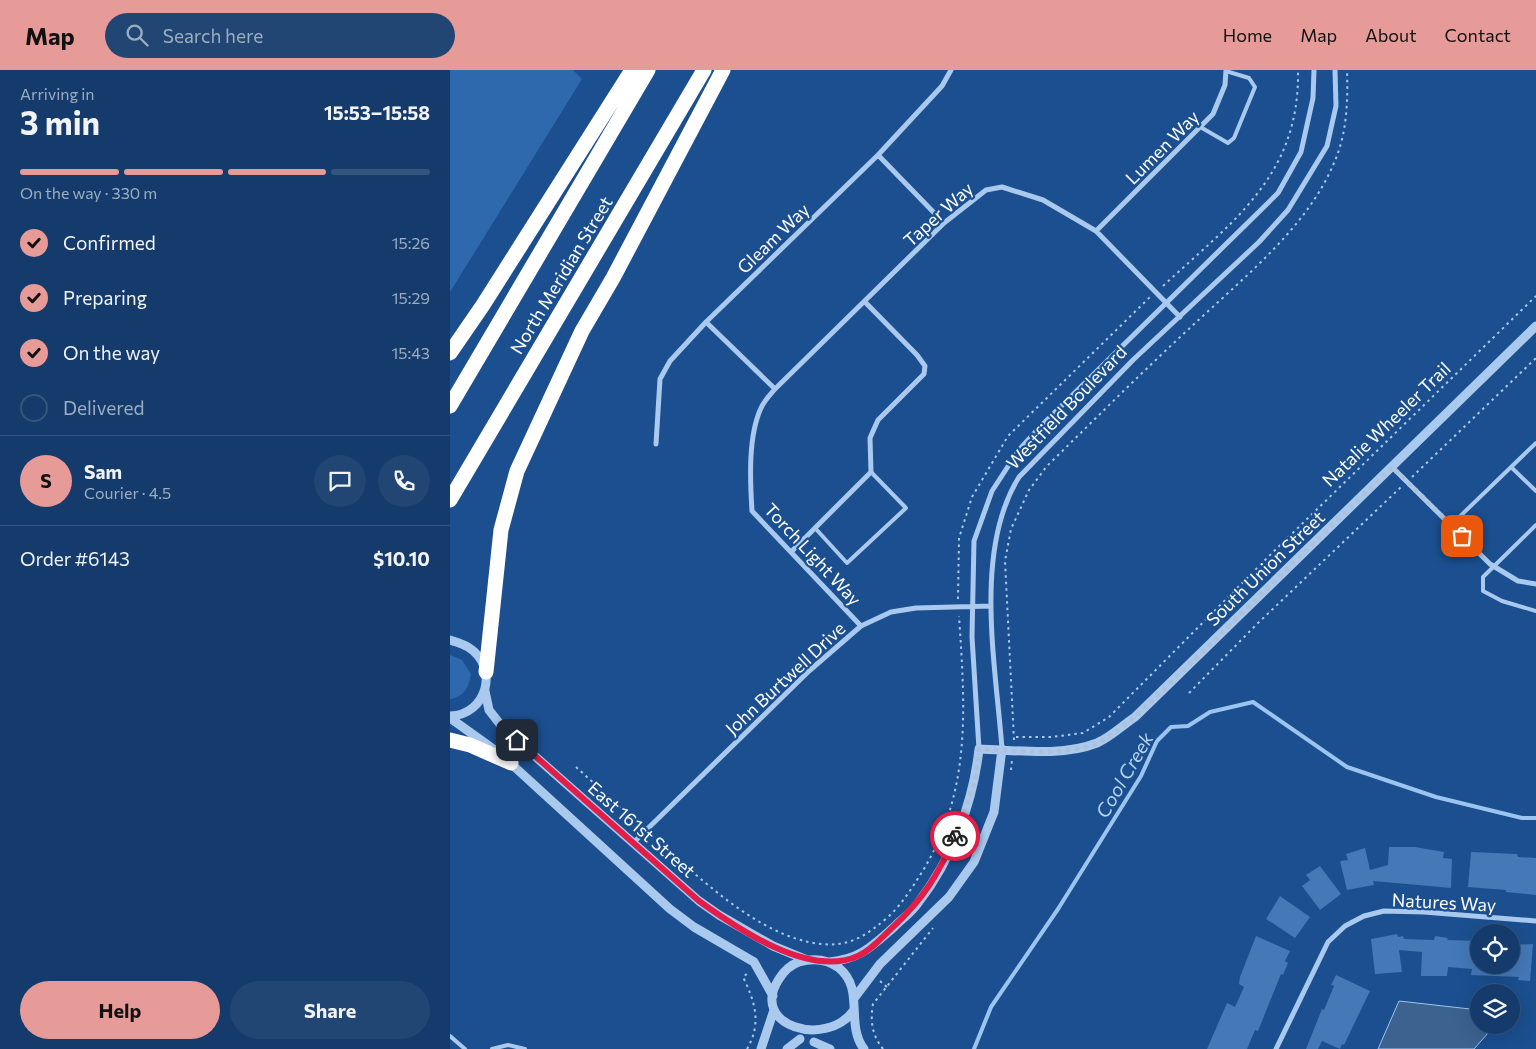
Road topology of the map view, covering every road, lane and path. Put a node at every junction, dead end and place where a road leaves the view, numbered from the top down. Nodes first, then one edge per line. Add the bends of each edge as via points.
1 (632, 70) edge
2 (648, 70) edge
3 (704, 70) edge
4 (722, 70) edge
5 (951, 70) edge
6 (1298, 70) edge
7 (1314, 70) edge
8 (1335, 70) edge
9 (1347, 70) edge
10 (1226, 71) edge
11 (1202, 128) junction
12 (878, 155) junction
13 (944, 223) junction
14 (1096, 231) junction
15 (1157, 291) junction
16 (1536, 296) edge
17 (865, 302) junction
18 (1169, 303) junction
19 (1180, 317) junction
20 (706, 322) junction
21 (1536, 326) edge
22 (450, 353) edge
23 (1536, 358) edge
24 (775, 389) junction
25 (450, 406) edge
26 (1536, 443) edge
27 (656, 444) dead end
28 (1392, 467) junction
29 (1511, 467) junction
30 (871, 472) junction
31 (1407, 482) junction
32 (1536, 491) edge
33 (450, 500) edge
34 (1450, 525) junction
35 (1536, 525) edge
36 (815, 528) junction
37 (791, 552) junction
38 (1493, 566) junction
39 (1536, 584) edge
40 (958, 606) junction
41 (973, 606) junction
42 (991, 606) junction
43 (1536, 611) edge
44 (861, 626) junction
45 (450, 640) edge
46 (486, 672) junction
47 (486, 691) junction
48 (1190, 693) dead end
49 (450, 717) edge
50 (1014, 737) junction
51 (450, 740) edge
52 (979, 749) junction
53 (1002, 749) junction
54 (1013, 750) junction
55 (511, 764) junction
56 (576, 767) dead end
57 (1010, 770) dead end
58 (646, 831) junction
59 (633, 843) junction
60 (1536, 922) edge
61 (934, 927) dead end
62 (807, 960) junction
63 (829, 962) junction
64 (743, 977) dead end
65 (773, 996) junction
66 (855, 997) junction
67 (774, 1010) junction
68 (854, 1010) junction
69 (450, 1036) edge
70 (800, 1039) junction
71 (814, 1042) junction
72 (465, 1049) edge
73 (492, 1049) edge
74 (525, 1049) edge
75 (747, 1049) edge
76 (761, 1049) edge
77 (788, 1049) edge
78 (830, 1049) edge
79 (864, 1049) edge
80 (883, 1049) edge
81 (1276, 1049) edge

1 - 22 highway
2 - 25 highway, North Meridian Street
3 - 33 highway, North Meridian Street
4 - 46 highway via 582,331 517,471 501,530
5 - 12 street, Gleam Way via 942,86
6 - 15 path via 1298,99 1290,137 1275,169 1251,204
7 - 18 street, Westfield Boulevard via 1313,98 1301,152 1278,193
8 - 19 street, Westfield Boulevard via 1336,106 1327,146 1310,177 1288,210
9 - 50 path via 1348,106 1335,161 1300,220 1047,466 1029,490 1011,529 1005,561
10 - 11 street, Lumen Way via 1220,100
10 - 11 lane via 1249,78 1256,86 1234,138 1228,143
11 - 14 street, Lumen Way
12 - 13 street
12 - 20 street, Gleam Way
13 - 14 street, Taper Way via 986,190 1002,187 1043,200
13 - 17 street, Taper Way
14 - 15 street, Taper Way
15 - 18 street, Taper Way
15 - 40 path via 1008,436 972,497 959,538
16 - 50 path, Natalie Wheeler Trail via 1109,716 1083,733
17 - 24 street, Torch Light Way
17 - 30 street via 925,366 924,374 878,420 870,438
18 - 19 street, Taper Way
18 - 41 street, Westfield Boulevard via 1018,451 992,492 974,541
19 - 42 street, Westfield Boulevard via 1019,478 1008,496 998,524
20 - 24 street
20 - 27 street, Gleam Way via 670,361 660,379
21 - 28 street, South Union Street
23 - 31 path
24 - 37 street, Torch Light Way via 762,405 755,422 750,480 752,511
26 - 29 lane
28 - 31 street
28 - 54 street, South Union Street via 1135,717 1098,742 1074,749
29 - 32 lane
29 - 34 lane
30 - 36 street
30 - 36 lane via 906,508 847,563
31 - 34 street
31 - 48 path via 1257,624
34 - 38 street
35 - 38 lane
36 - 37 street
37 - 44 street, Torch Light Way
38 - 39 street via 1518,581
38 - 43 lane via 1483,577 1483,591 1502,601
40 - 41 street, John Burtwell Drive
40 - 44 street, John Burtwell Drive via 891,612
40 - 58 path via 964,712 956,794 945,830 916,882 896,909 872,930 854,942 821,944 779,933 714,890
41 - 42 street, John Burtwell Drive
41 - 52 street, Westfield Boulevard
42 - 53 street, Westfield Boulevard
44 - 58 street, John Burtwell Drive via 809,671
45 - 46 street via 469,647 483,663
46 - 47 street, East 161st Street
47 - 49 street via 473,709
47 - 59 street, East 161st Street via 489,710 503,728
49 - 55 street
50 - 54 path
51 - 55 highway via 470,744
52 - 53 street, South Union Street
52 - 63 street, Westfield Boulevard via 975,782 961,822 941,869 917,904 868,950 852,958
53 - 54 street, South Union Street
53 - 66 street, Westfield Boulevard via 994,812 974,862 948,897 880,964
54 - 57 path
55 - 65 street via 670,909 754,962
56 - 58 path
58 - 59 street, John Burtwell Drive
59 - 62 street, East 161st Street via 719,915 773,946
60 - 81 street, Natures Way via 1424,912 1384,911 1364,916 1345,926 1328,942
61 - 80 path via 874,1004 871,1015 873,1029
62 - 63 street
62 - 65 street via 783,972
63 - 66 street via 846,976
64 - 75 path via 755,1001 757,1018
65 - 67 street
66 - 68 street
67 - 70 street via 788,1033
67 - 76 street
68 - 71 street via 848,1023 830,1038
68 - 79 street via 856,1035
69 - 72 lane
70 - 71 street
70 - 77 street
71 - 78 street
73 - 74 lane via 508,1045

